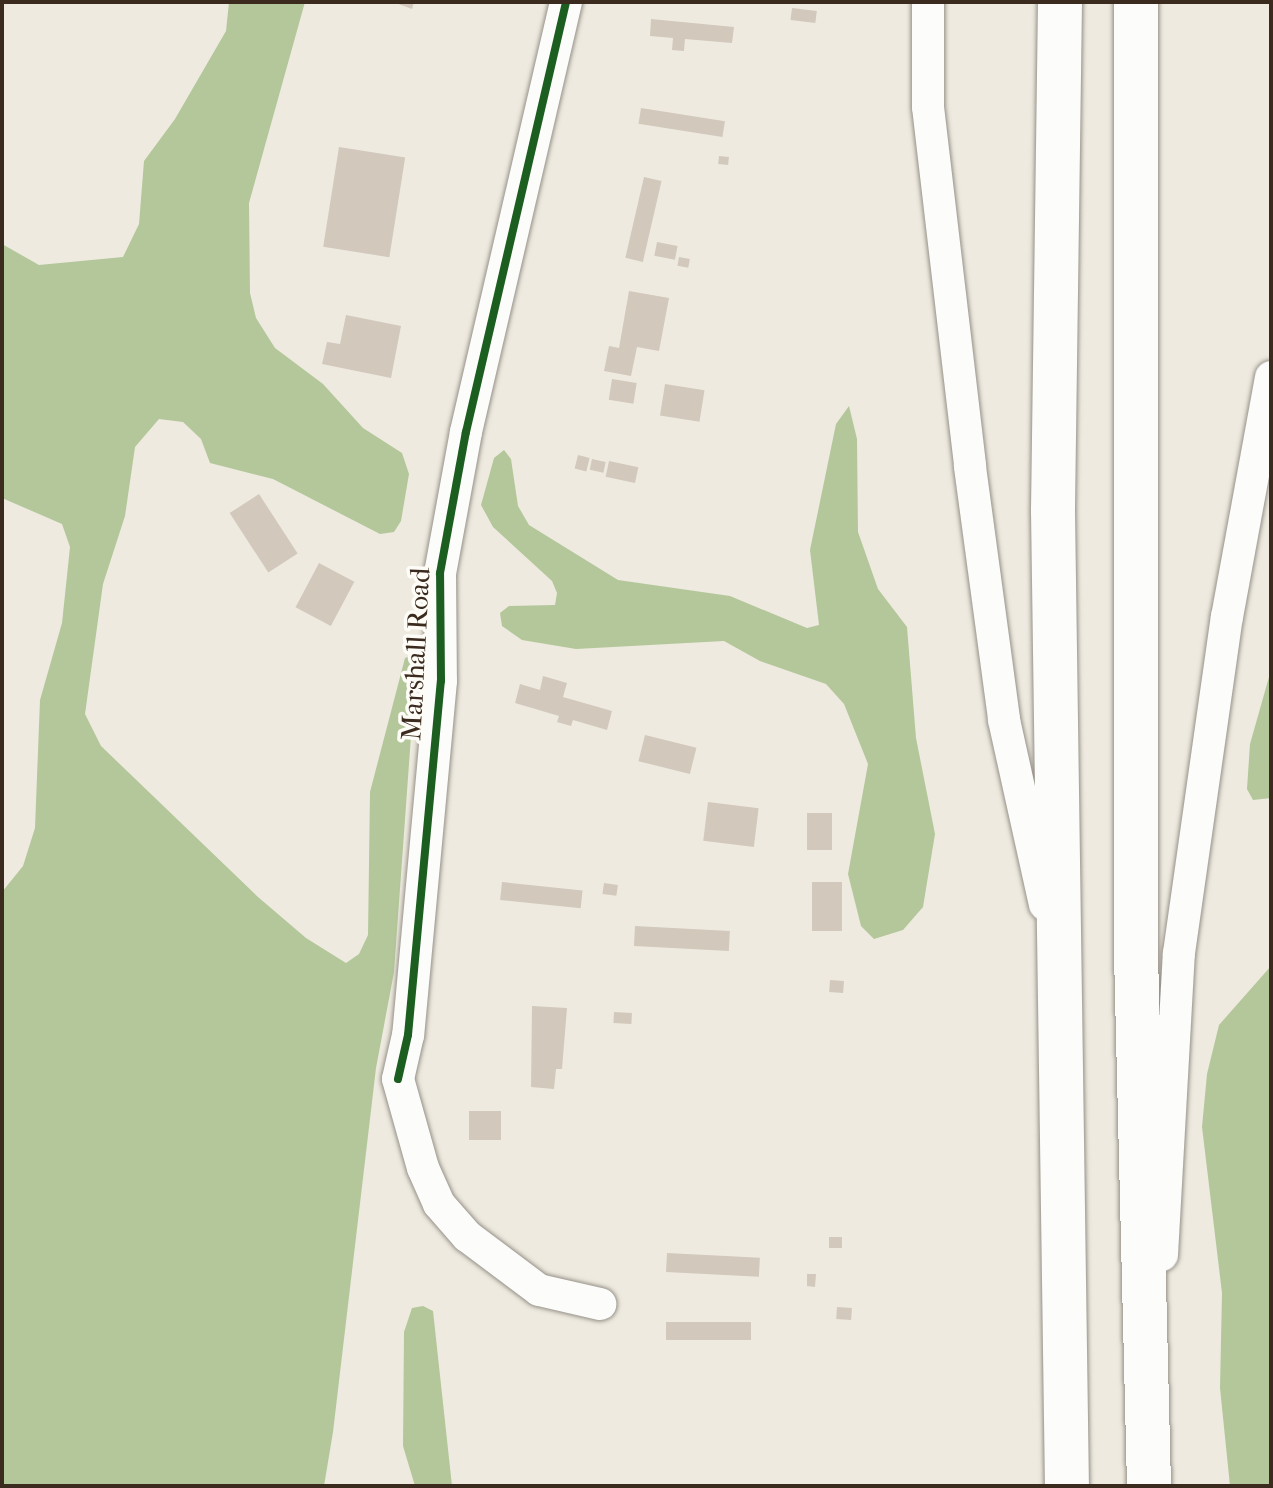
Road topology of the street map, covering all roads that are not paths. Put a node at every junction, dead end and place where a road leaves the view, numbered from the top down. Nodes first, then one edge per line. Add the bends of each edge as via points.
1 (566, 2) edge
2 (928, 2) edge
3 (1060, 2) edge
4 (1136, 2) edge
5 (1271, 377) edge
6 (1057, 956) junction
7 (600, 1304) dead end
8 (1149, 1482) edge
9 (1067, 1486) edge

1 - 7 street, Marshall Road via 466,432 440,573 441,681 408,1035 398,1079 423,1168 439,1204 467,1236 539,1290
2 - 6 street via 928,107 1001,705
3 - 6 highway via 1053,511
4 - 8 highway via 1135,938
5 - 8 street via 1227,617 1179,953
6 - 9 highway

